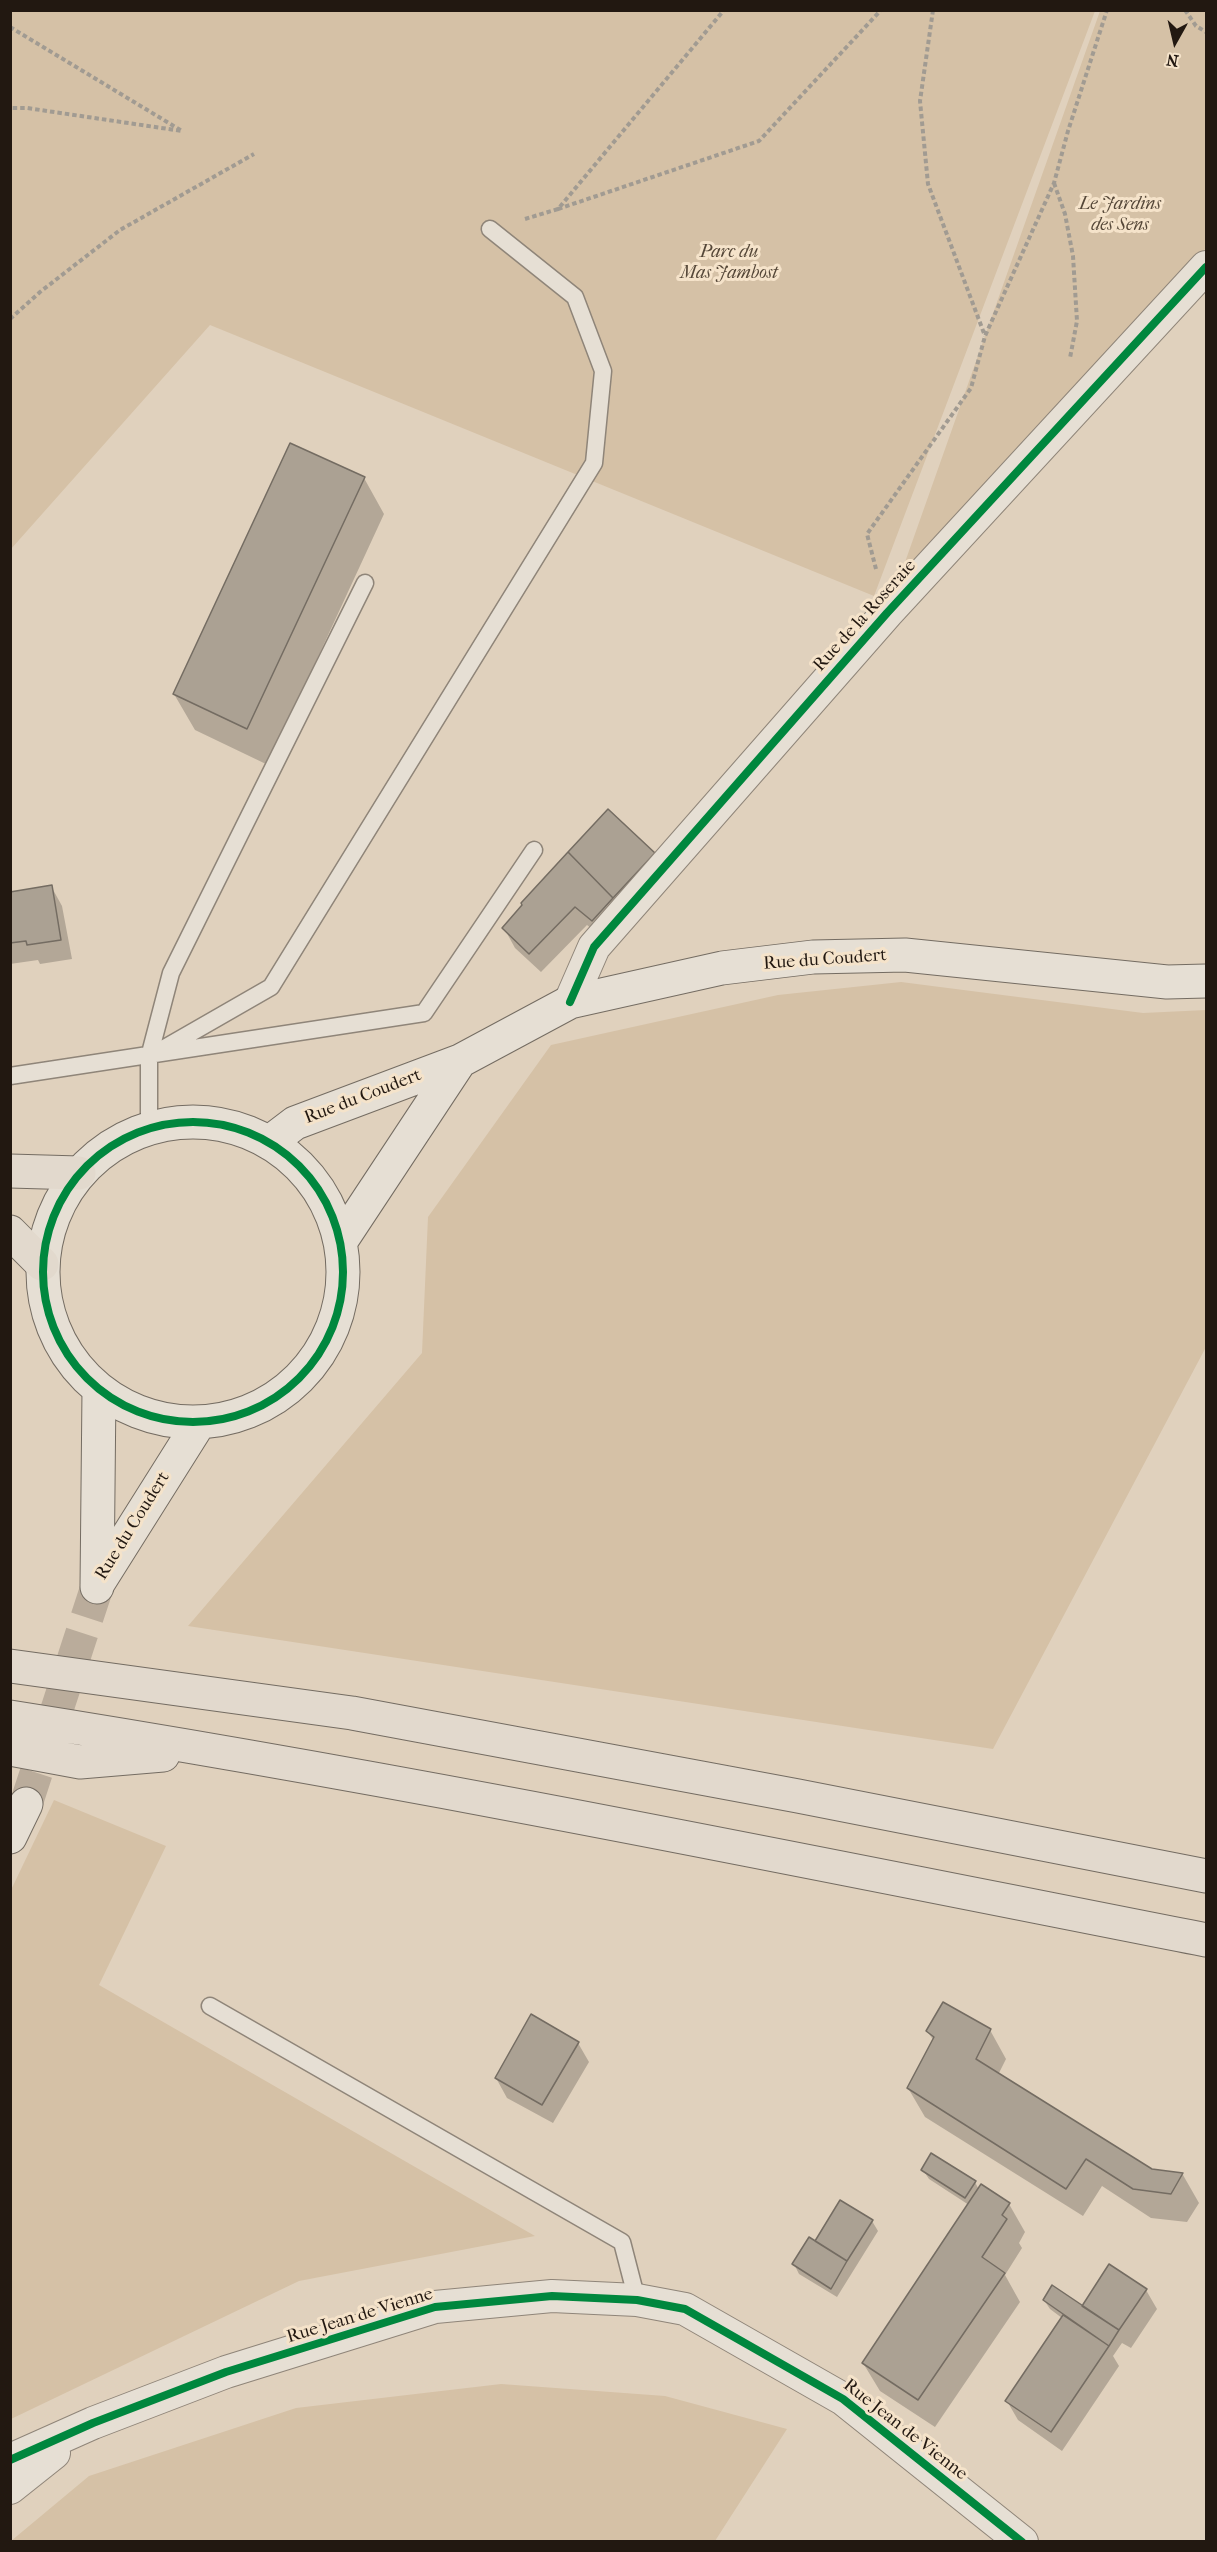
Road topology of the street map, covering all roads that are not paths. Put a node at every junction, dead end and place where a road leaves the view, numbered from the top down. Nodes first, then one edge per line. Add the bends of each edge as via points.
1 (490, 230) road end
2 (1206, 267) edge
3 (365, 583) dead end
4 (534, 850) dead end
5 (1206, 981) edge
6 (570, 1002) junction
7 (149, 1057) junction
8 (460, 1061) junction
9 (10, 1076) edge
10 (149, 1128) junction
11 (270, 1142) junction
12 (10, 1171) edge
13 (80, 1173) junction
14 (10, 1232) edge
15 (341, 1240) junction
16 (42, 1264) junction
17 (99, 1390) junction
18 (199, 1423) junction
19 (10, 1647) edge
20 (10, 1665) edge
21 (53, 1672) junction
22 (10, 1717) edge
23 (10, 1749) edge
24 (222, 1751) junction
25 (26, 1804) tunnel mouth
26 (10, 1837) edge
27 (1206, 1876) edge
28 (1206, 1940) edge
29 (210, 2006) dead end
30 (637, 2300) junction
31 (93, 2423) junction
32 (10, 2460) edge
33 (10, 2488) edge
34 (1022, 2541) edge

1 - 7 lane via 575,297 603,371 594,463 271,987
2 - 6 street, Rue de la Roseraie via 887,614 594,946
3 - 7 lane via 171,974
4 - 7 lane via 424,1013
5 - 6 street, Rue du Coudert via 1167,982 905,955 824,957 722,968
6 - 8 street, Rue du Coudert
7 - 9 lane
7 - 10 lane
8 - 11 street, Rue du Coudert via 296,1122
8 - 15 street, Rue du Coudert
10 - 11 street via 190,1121 232,1126
10 - 13 street via 111,1145
11 - 15 street via 302,1168 327,1202
12 - 13 highway
13 - 16 street via 53,1215
14 - 16 highway
15 - 18 street via 344,1284 334,1327 313,1365 281,1395 242,1415
16 - 17 street via 51,1320 67,1355
17 - 18 street via 129,1409 163,1420
17 - 18 street, Rue du Coudert via 97,1587
19 - 21 highway
20 - 21 highway
21 - 27 highway via 352,1713
22 - 24 highway
23 - 24 highway via 80,1762
24 - 28 highway
25 - 26 street
29 - 30 lane via 622,2242
30 - 31 street, Rue Jean de Vienne via 552,2296 435,2307 226,2372
30 - 34 street, Rue Jean de Vienne via 685,2309 843,2399
31 - 32 street, Rue Jean de Vienne
31 - 33 street

